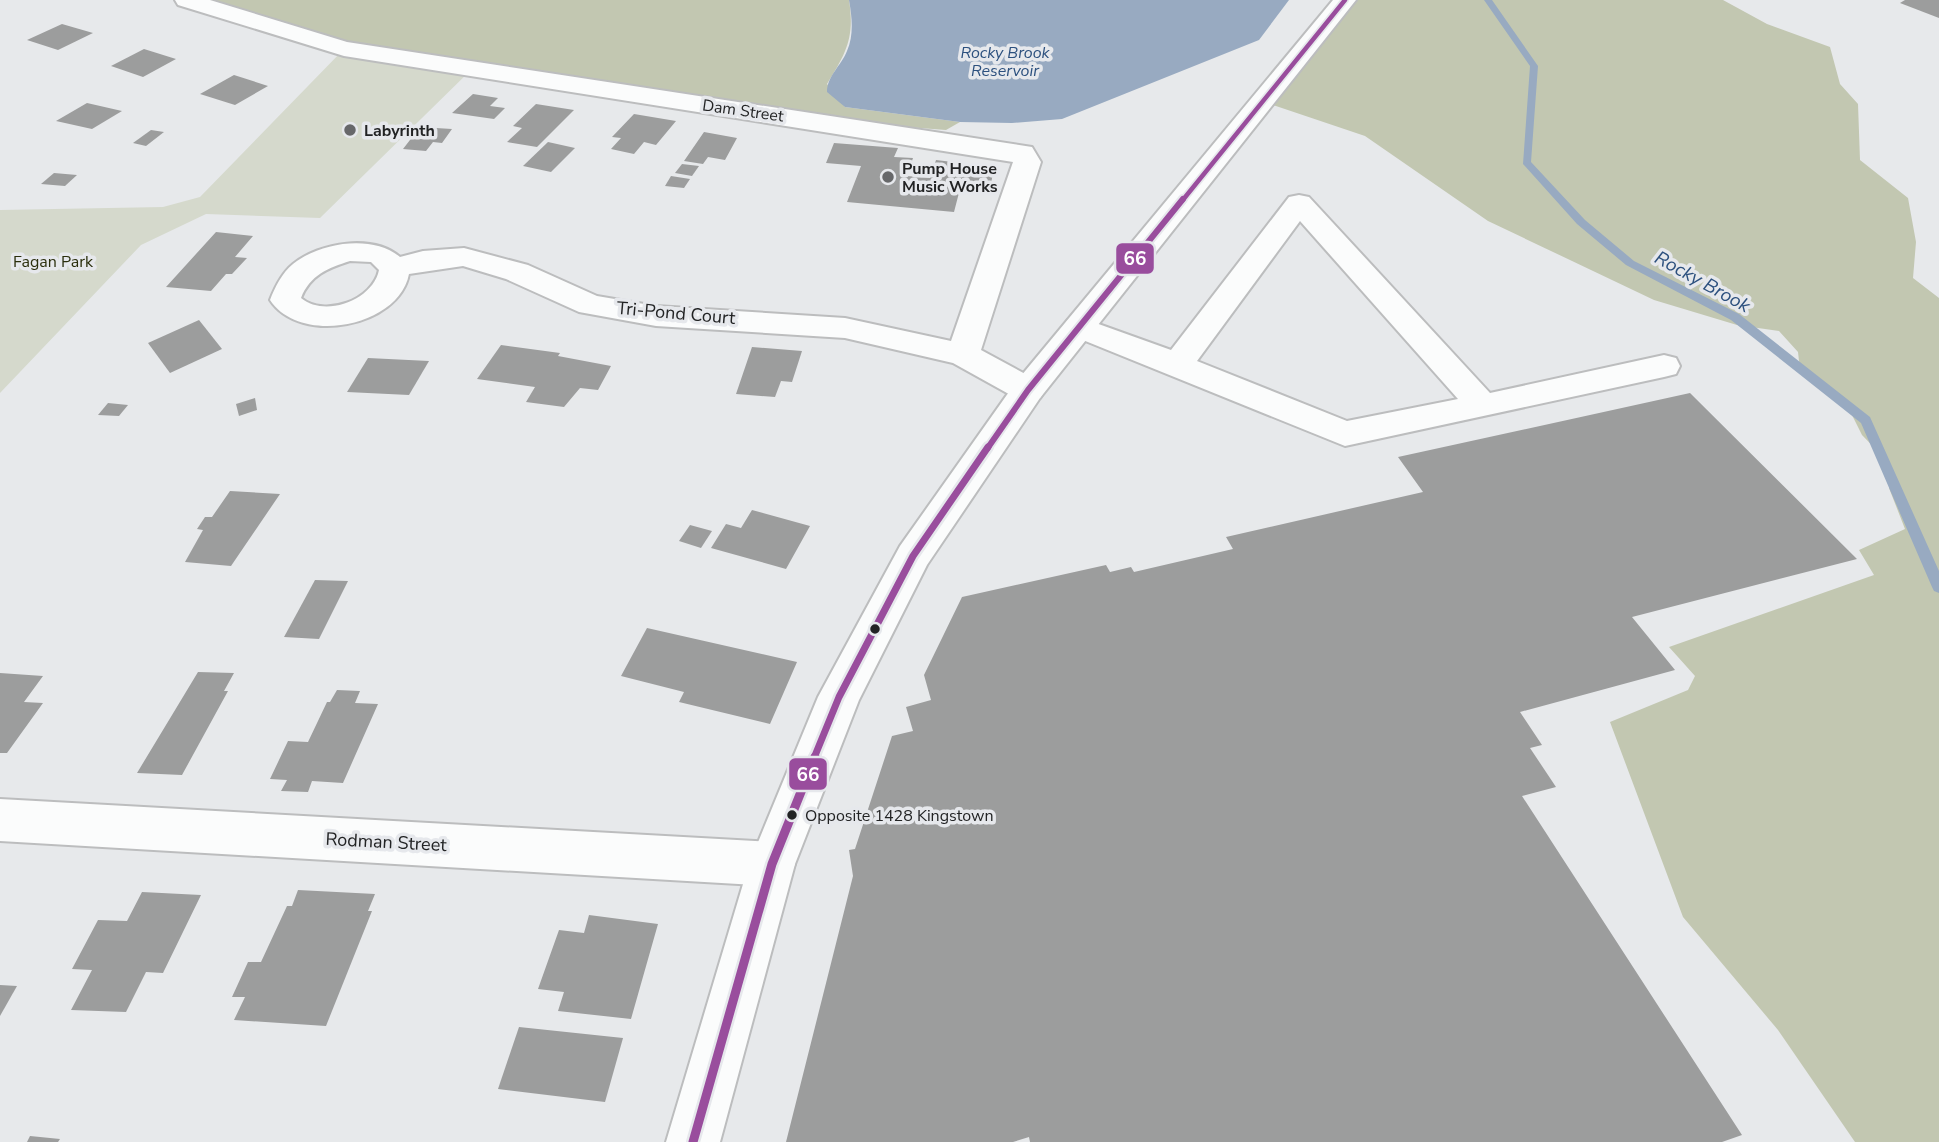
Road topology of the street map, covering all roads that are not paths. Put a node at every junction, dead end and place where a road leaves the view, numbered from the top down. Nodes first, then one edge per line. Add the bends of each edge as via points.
1 (186, 0) edge
2 (1345, 0) edge
3 (395, 268) dead end
4 (1079, 327) junction
5 (963, 354) junction
6 (1177, 365) junction
7 (1664, 366) dead end
8 (1028, 390) junction
9 (1483, 406) junction
10 (0, 820) edge
11 (772, 864) junction
12 (694, 1142) edge

1 - 5 street, Dam Street via 344,49 1022,153 1027,162
2 - 4 street
3 - 5 street, Tri-Pond Court via 464,257 517,272 590,305 656,316 845,328
4 - 6 street
4 - 8 street
5 - 8 street
6 - 9 street via 1345,434
6 - 9 street via 1299,203
7 - 9 street
8 - 11 street via 914,556 839,697
10 - 11 street, Rodman Street
11 - 12 street

